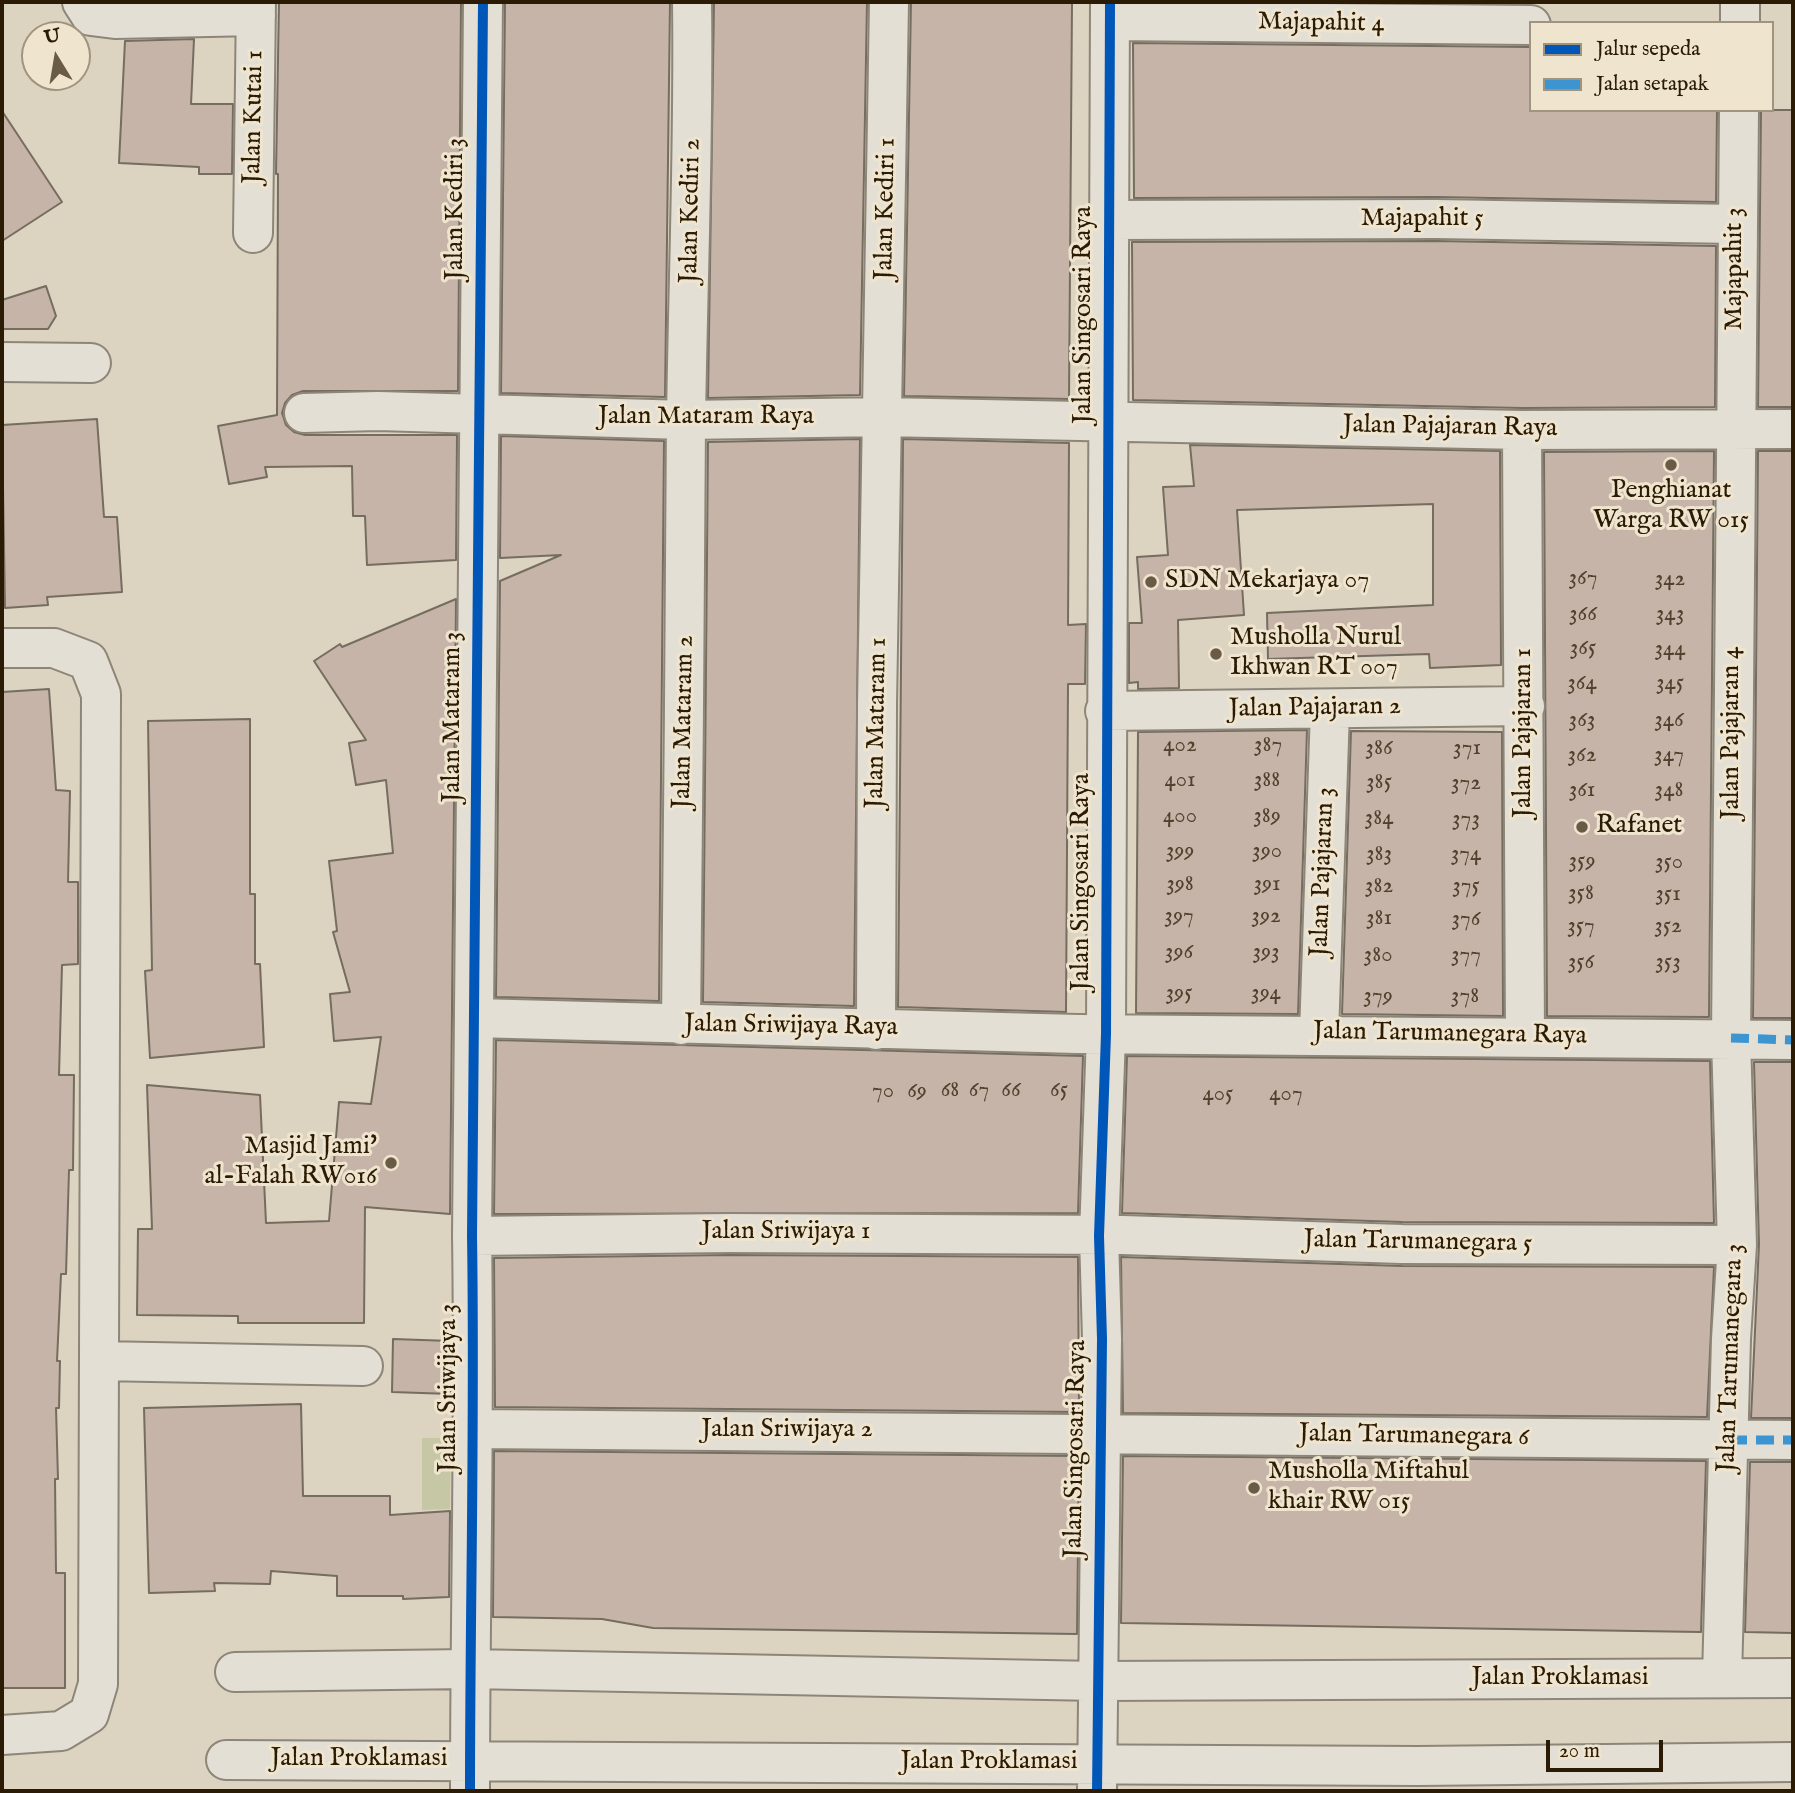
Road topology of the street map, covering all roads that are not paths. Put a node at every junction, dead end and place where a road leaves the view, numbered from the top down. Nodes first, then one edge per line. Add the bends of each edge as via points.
1 (82, 2) edge
2 (482, 2) edge
3 (692, 2) edge
4 (889, 2) edge
5 (1740, 2) edge
6 (256, 9) edge
7 (1110, 12) edge
8 (1740, 21) edge
9 (1529, 25) edge
10 (1739, 112) edge
11 (1108, 220) junction
12 (1736, 224) junction
13 (253, 233) dead end
14 (2, 362) edge
15 (91, 363) dead end
16 (304, 413) dead end
17 (479, 416) junction
18 (883, 417) junction
19 (686, 420) junction
20 (1107, 421) junction
21 (1735, 428) junction
22 (1793, 429) edge
23 (1522, 430) junction
24 (2, 648) edge
25 (1525, 706) junction
26 (1330, 710) junction
27 (1105, 711) junction
28 (475, 1018) junction
29 (681, 1024) junction
30 (876, 1030) junction
31 (1106, 1034) junction
32 (1319, 1034) junction
33 (1525, 1036) junction
34 (1731, 1038) junction
35 (1793, 1040) edge
36 (472, 1236) junction
37 (1100, 1236) junction
38 (1737, 1245) junction
39 (99, 1361) junction
40 (363, 1366) dead end
41 (475, 1429) junction
42 (1100, 1433) junction
43 (1729, 1440) junction
44 (1793, 1440) edge
45 (469, 1670) junction
46 (235, 1672) dead end
47 (1722, 1678) junction
48 (1793, 1678) edge
49 (1098, 1681) junction
50 (2, 1735) edge
51 (226, 1760) dead end
52 (1793, 1762) edge
53 (470, 1775) edge
54 (1097, 1777) edge
55 (1731, 1777) edge

1 - 6 street via 91,16 115,19
2 - 17 street, Jalan Kediri 3
3 - 19 street, Jalan Kediri 2 via 694,141
4 - 18 street, Jalan Kediri 1
5 - 8 street
6 - 13 street, Jalan Kutai 1
7 - 9 street, Majapahit 4
7 - 11 street, Jalan Singosari Raya
10 - 12 street, Majapahit 3
11 - 12 street, Majapahit 5
11 - 20 street, Jalan Singosari Raya
12 - 21 street, Majapahit 3
14 - 15 street
16 - 17 street, Jalan Mataram Raya
17 - 19 street, Jalan Mataram Raya
17 - 28 street, Jalan Mataram 3
18 - 19 street, Jalan Mataram Raya
18 - 20 street, Jalan Mataram Raya
18 - 30 street, Jalan Mataram 1
19 - 29 street, Jalan Mataram 2
20 - 23 street, Jalan Pajajaran Raya
20 - 27 street, Jalan Singosari Raya
21 - 22 street, Jalan Pajajaran Raya
21 - 23 street, Jalan Pajajaran Raya
21 - 34 street, Jalan Pajajaran 4
23 - 25 street, Jalan Pajajaran 1
24 - 39 street via 54,648 88,661 101,694
25 - 26 street, Jalan Pajajaran 2
25 - 33 street, Jalan Pajajaran 1
26 - 27 street, Jalan Pajajaran 2
26 - 32 street, Jalan Pajajaran 3
27 - 31 street, Jalan Singosari Raya
28 - 29 street, Jalan Sriwijaya Raya
28 - 36 street, Jalan Sriwijaya 3
29 - 30 street, Jalan Sriwijaya Raya
30 - 31 street, Jalan Sriwijaya Raya
31 - 32 street, Jalan Tarumanegara Raya
31 - 37 street, Jalan Singosari Raya
32 - 33 street, Jalan Tarumanegara Raya
33 - 34 street, Jalan Tarumanegara Raya
34 - 35 street, Jalan Tarumanegara Raya
34 - 38 street, Jalan Tarumanegara 3
36 - 37 street, Jalan Sriwijaya 1
36 - 41 street, Jalan Sriwijaya 3
37 - 38 street, Jalan Tarumanegara 5 via 1402,1244
37 - 42 street, Jalan Singosari Raya
38 - 43 street, Jalan Tarumanegara 3
39 - 40 street
39 - 50 street via 98,1684 89,1714 61,1731
41 - 42 street, Jalan Sriwijaya 2
41 - 45 street, Jalan Sriwijaya 3
42 - 43 street, Jalan Tarumanegara 6
42 - 49 street, Jalan Singosari Raya
43 - 44 street, Jalan Tarumanegara 6
43 - 47 street, Jalan Tarumanegara 3
45 - 46 street, Jalan Proklamasi
45 - 49 street, Jalan Proklamasi
45 - 53 street, Jalan Sriwijaya 3
47 - 48 street, Jalan Proklamasi
47 - 49 street, Jalan Proklamasi
49 - 54 street, Jalan Singosari Raya
51 - 53 street, Jalan Proklamasi
52 - 55 street, Jalan Proklamasi
53 - 54 street, Jalan Proklamasi via 757,1763
54 - 55 street, Jalan Proklamasi via 1404,1766

